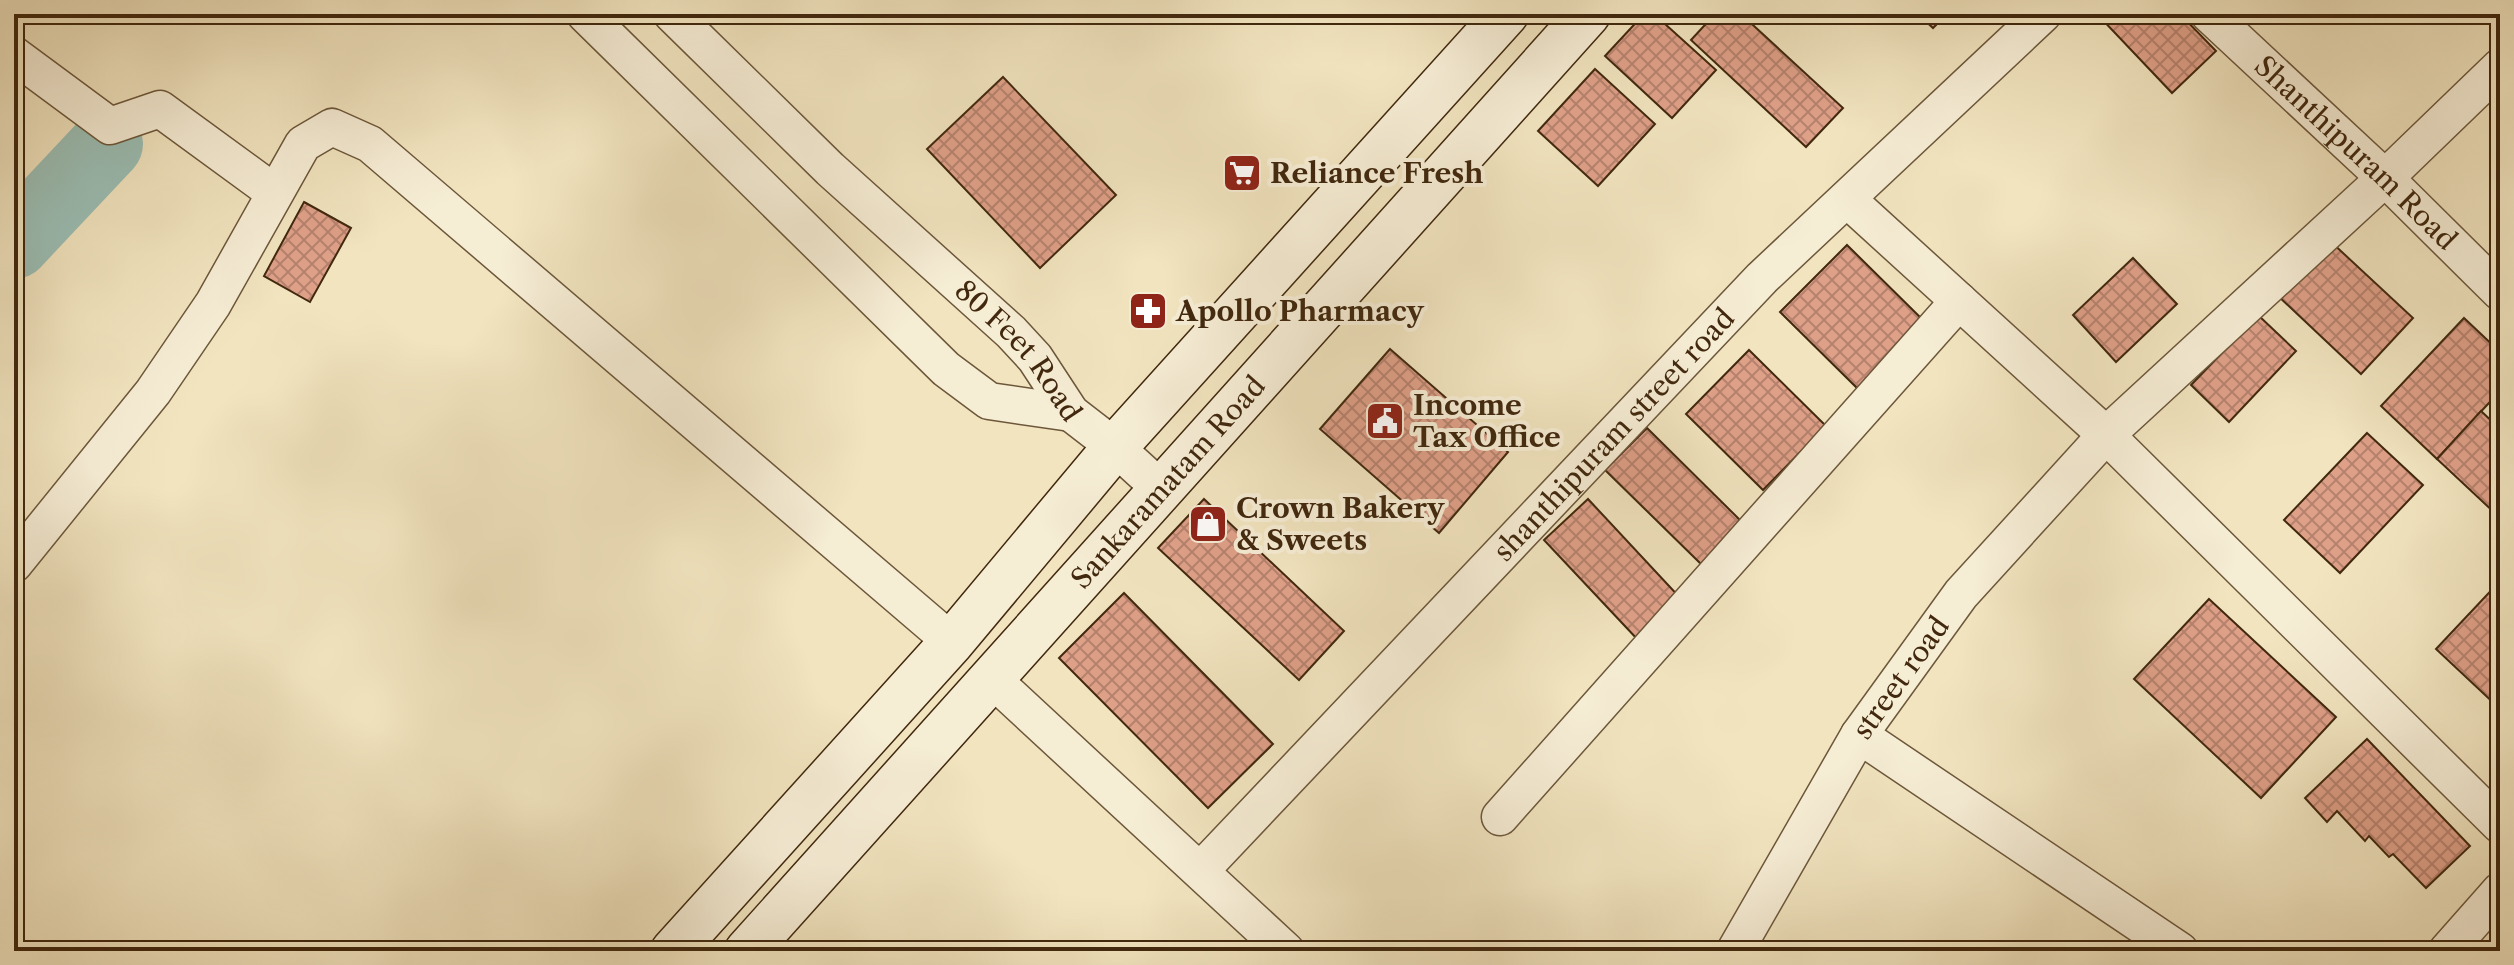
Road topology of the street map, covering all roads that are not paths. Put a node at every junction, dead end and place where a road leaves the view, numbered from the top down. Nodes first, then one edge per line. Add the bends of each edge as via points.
1 (585, 14) edge
2 (672, 14) edge
3 (1506, 14) edge
4 (1588, 14) edge
5 (2043, 14) edge
6 (2209, 14) edge
7 (14, 55) edge
8 (2500, 67) edge
9 (2385, 178) junction
10 (275, 193) junction
11 (1847, 199) junction
12 (2500, 292) edge
13 (1959, 301) junction
14 (1071, 413) junction
15 (2106, 435) junction
16 (1115, 447) junction
17 (1161, 489) junction
18 (14, 564) edge
19 (952, 642) junction
20 (991, 678) junction
21 (1859, 735) junction
22 (1500, 817) dead end
23 (2500, 825) edge
24 (1201, 870) junction
25 (2500, 891) edge
26 (673, 951) edge
27 (747, 951) edge
28 (1286, 951) edge
29 (1735, 951) edge
30 (2180, 951) edge
31 (2447, 951) edge

1 - 14 street, 80 Feet Road via 946,369 989,401
2 - 14 street, 80 Feet Road via 830,169 1011,332
3 - 16 main road, Sankaramatam Road
4 - 17 main road, Sankaramatam Road
5 - 11 street, shanthipuram street road
6 - 9 street, Shanthipuram Road
7 - 10 street via 110,126 160,109
8 - 9 street, street road
9 - 12 street, Shanthipuram Road
9 - 15 street, street road
10 - 18 street via 213,304 153,392
10 - 19 street via 303,144 332,127 370,144
11 - 13 street
11 - 24 street, shanthipuram street road via 1762,278
13 - 15 street
13 - 22 street
14 - 16 street
15 - 21 street, street road via 1961,594
15 - 23 street
16 - 17 street
16 - 19 main road, Sankaramatam Road
17 - 20 main road, Sankaramatam Road
19 - 26 main road, Sankaramatam Road
20 - 24 street
20 - 27 main road, Sankaramatam Road
21 - 29 street, street road
21 - 30 street
24 - 28 street
25 - 31 street

